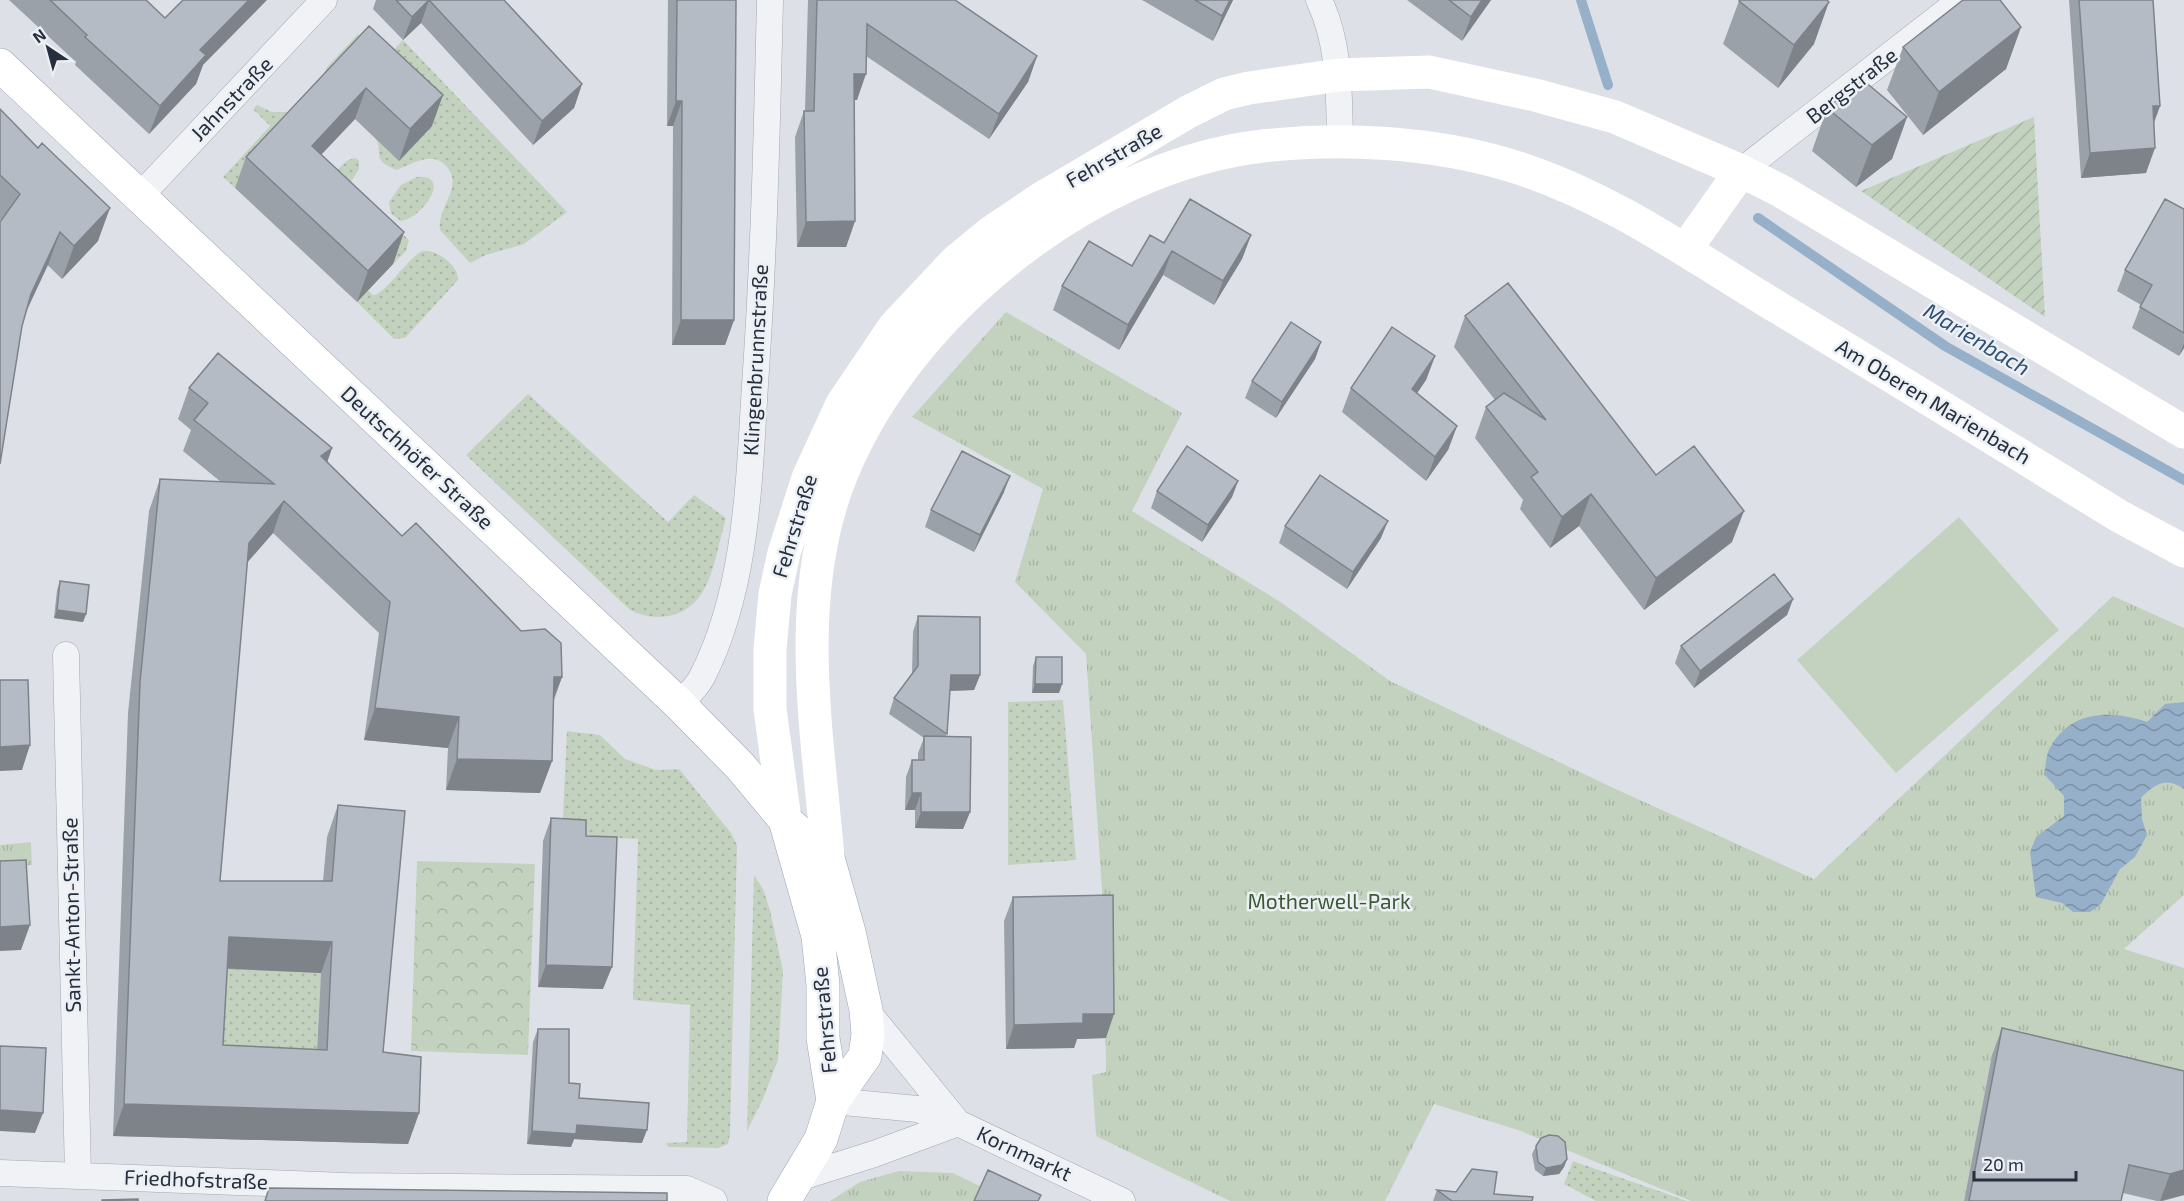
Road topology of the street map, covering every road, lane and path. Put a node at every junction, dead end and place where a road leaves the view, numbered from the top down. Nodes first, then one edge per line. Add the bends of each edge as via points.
1 (324, 0) edge
2 (770, 0) edge
3 (1319, 0) edge
4 (1961, 0) edge
5 (0, 65) edge
6 (1339, 75) junction
7 (1340, 141) junction
8 (1741, 171) junction
9 (139, 197) junction
10 (1684, 250) junction
11 (2184, 432) edge
12 (2184, 551) edge
13 (66, 655) dead end
14 (679, 705) junction
15 (785, 820) junction
16 (828, 858) junction
17 (866, 1010) junction
18 (833, 1101) junction
19 (958, 1123) junction
20 (0, 1173) edge
21 (78, 1175) junction
22 (792, 1189) edge
23 (714, 1201) edge
24 (1122, 1201) edge

1 - 9 street, Jahnstraße
2 - 14 street, Klingenbrunnstraße via 756,369 740,555 713,653 701,680
3 - 6 street via 1327,16
4 - 8 street, Bergstraße
5 - 9 main road, Deutschhöfer Straße
6 - 7 street
6 - 8 main road via 1429,72 1535,95 1614,117
6 - 15 main road, Fehrstraße via 1224,94 1188,112 990,233 955,262 894,327 867,364 825,438 784,553 770,650 770,709
7 - 10 main road, Am Oberen Marienbach via 1420,148 1509,165 1569,186
7 - 16 main road, Fehrstraße via 1259,146 1137,180 1076,214 985,279 946,316 906,364 844,472 819,563 814,598 813,701
8 - 10 main road
8 - 11 main road via 1781,191
9 - 14 main road, Deutschhöfer Straße
10 - 12 main road, Am Oberen Marienbach via 2119,516
13 - 21 street, Sankt-Anton-Straße
14 - 15 main road, Deutschhöfer Straße via 740,766
15 - 16 main road, Deutschhöfer Straße
15 - 18 main road, Fehrstraße via 818,936 824,985 823,1038
16 - 17 main road, Fehrstraße
17 - 18 main road, Fehrstraße via 865,1056
17 - 19 street, Kornmarkt
18 - 19 street, Kornmarkt via 917,1109
18 - 22 main road via 821,1139
19 - 22 street, Kornmarkt
19 - 24 street, Kornmarkt
20 - 21 street, Friedhofstraße
21 - 23 street, Friedhofstraße via 346,1186 687,1189

